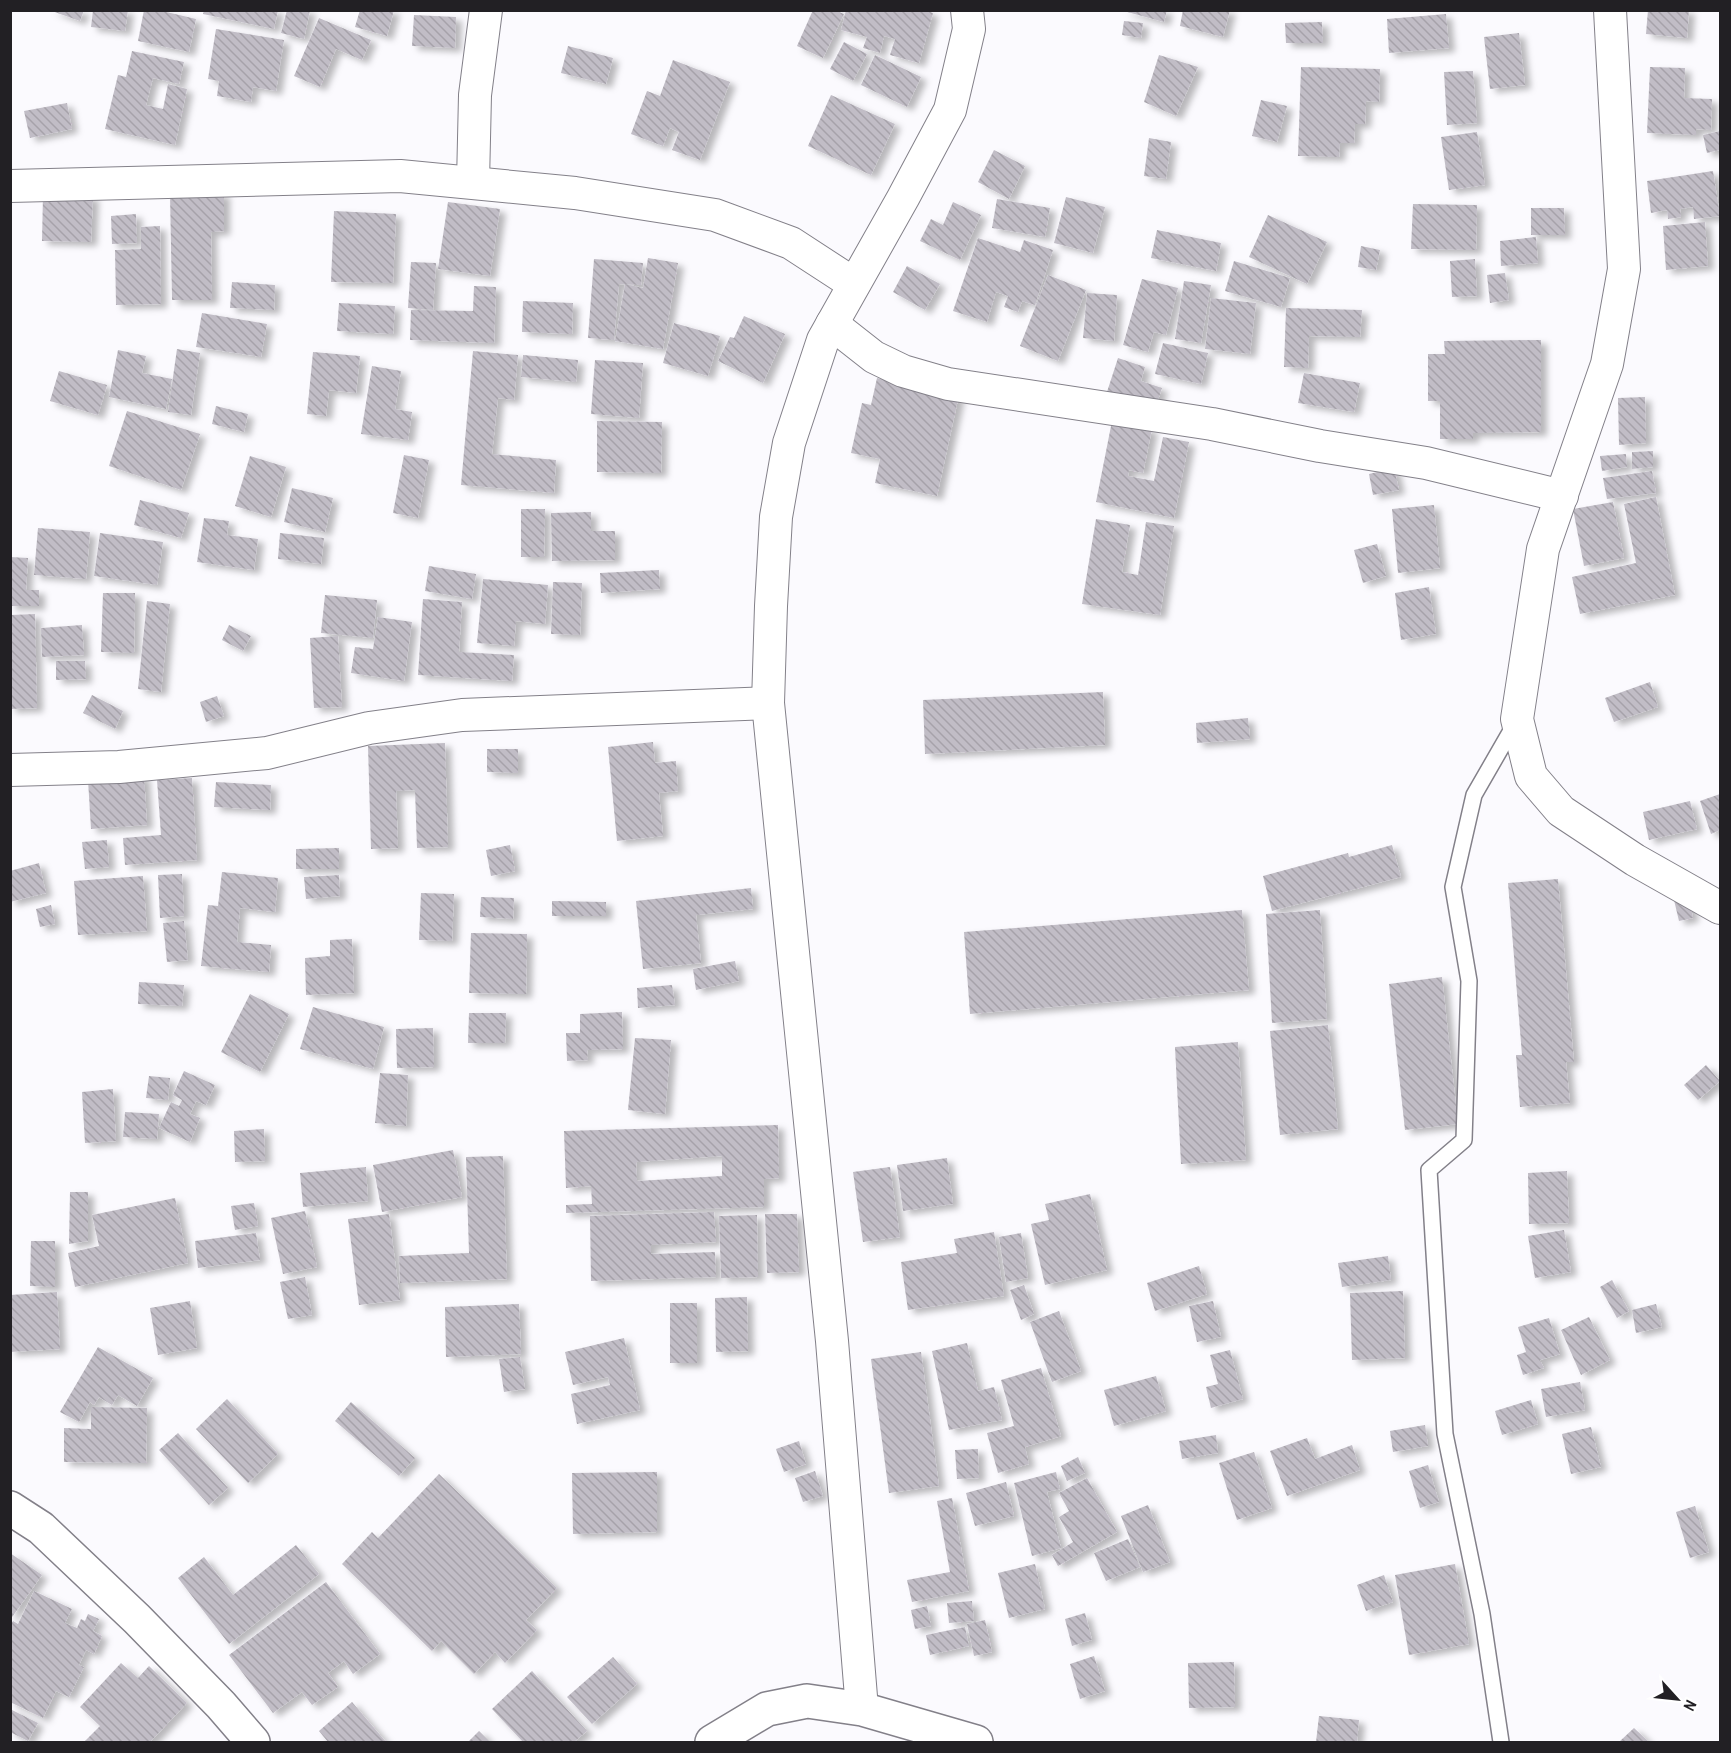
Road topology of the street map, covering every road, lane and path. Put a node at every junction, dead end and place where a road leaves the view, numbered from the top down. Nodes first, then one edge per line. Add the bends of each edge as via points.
1 (486, 10) edge
2 (967, 10) edge
3 (1610, 10) edge
4 (473, 182) junction
5 (10, 186) edge
6 (854, 284) junction
7 (832, 324) junction
8 (1562, 496) junction
9 (768, 703) junction
10 (1517, 719) junction
11 (10, 770) edge
12 (1720, 908) edge
13 (10, 1508) edge
14 (862, 1709) junction
15 (253, 1743) edge
16 (712, 1743) edge
17 (976, 1743) edge
18 (1501, 1743) edge

1 - 4 street via 475,95
2 - 6 street via 969,28 950,110
3 - 8 street via 1624,269 1607,364
4 - 5 street via 400,176
4 - 6 street via 716,215 791,243
6 - 7 street
7 - 8 street via 874,357 903,371 948,384 1212,424 1426,463
7 - 9 street via 823,340 789,443 776,517
8 - 10 street via 1543,549
9 - 11 street via 462,715 369,728 267,753 119,767
9 - 14 street via 832,1341
10 - 12 street via 1531,776 1561,811 1635,860
10 - 18 lane via 1474,795 1453,887 1469,981 1464,1140 1429,1170 1445,1434 1482,1614
13 - 15 main road via 41,1528 137,1619
14 - 16 main road via 807,1701 767,1709
14 - 17 main road

